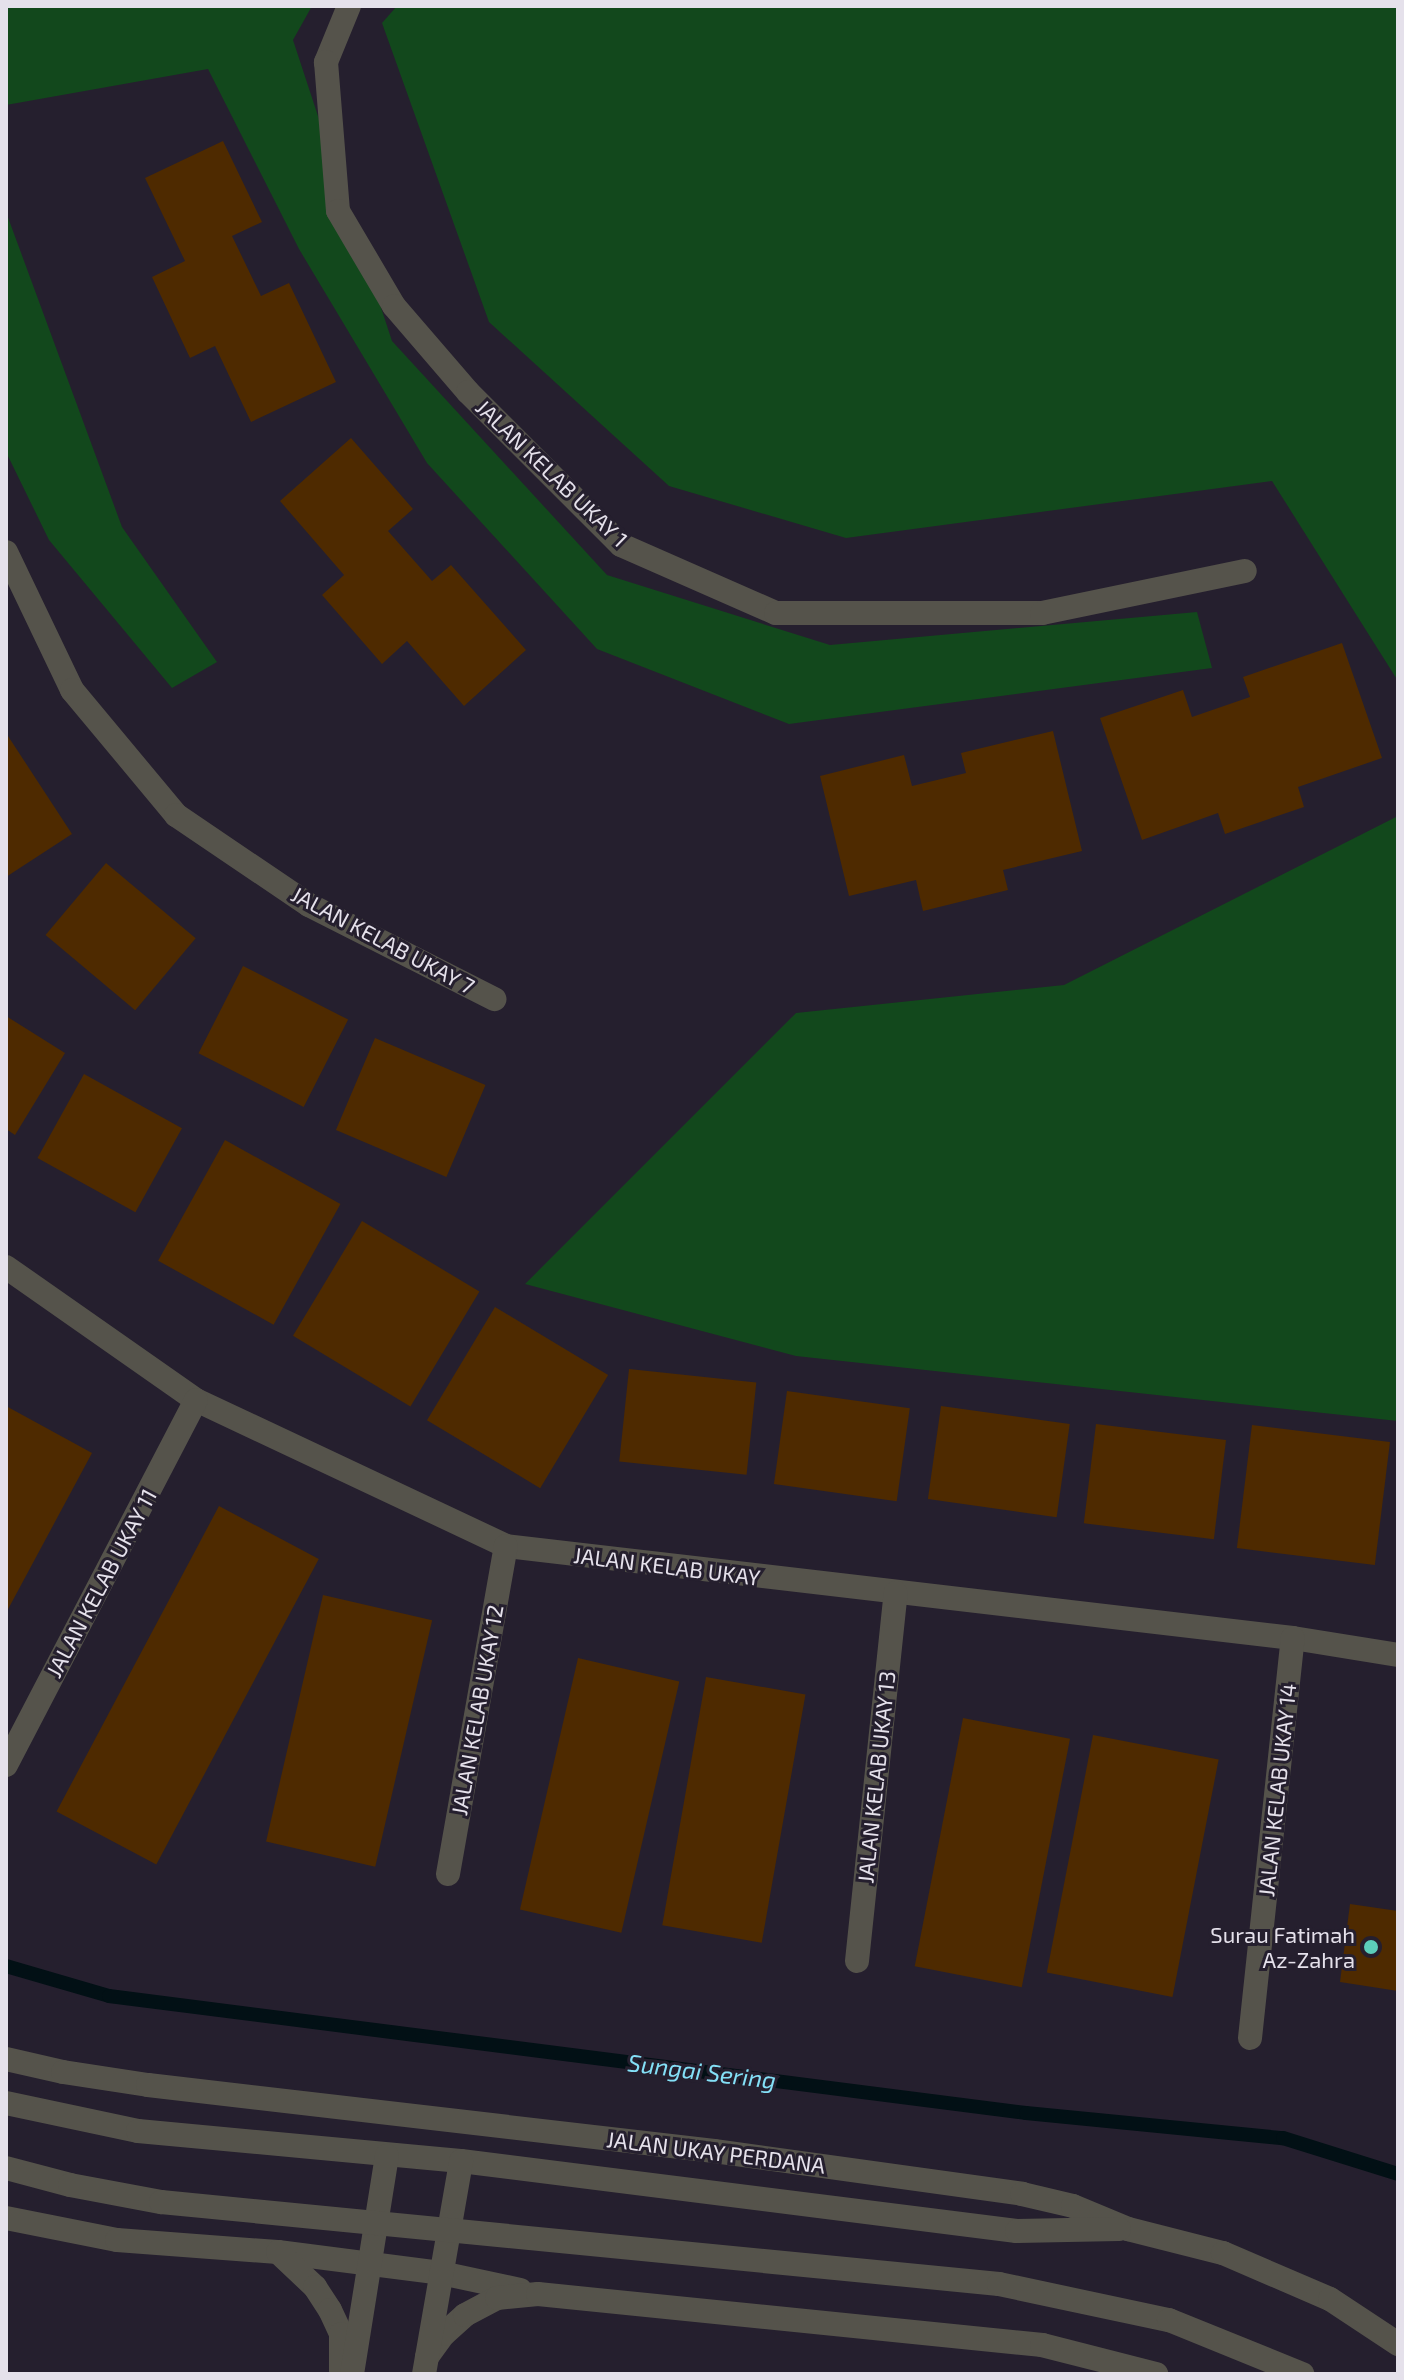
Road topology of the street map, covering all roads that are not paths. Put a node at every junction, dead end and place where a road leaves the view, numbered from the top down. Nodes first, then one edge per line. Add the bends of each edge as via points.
1 (349, 6) edge
2 (6, 552) edge
3 (1245, 571) dead end
4 (494, 999) dead end
5 (6, 1267) edge
6 (196, 1400) junction
7 (506, 1546) junction
8 (896, 1593) junction
9 (1293, 1638) junction
10 (1398, 1655) edge
11 (6, 1765) edge
12 (448, 1874) dead end
13 (857, 1961) dead end
14 (1250, 2038) dead end
15 (6, 2059) edge
16 (6, 2103) edge
17 (387, 2156) junction
18 (461, 2161) junction
19 (6, 2168) edge
20 (6, 2218) edge
21 (1128, 2229) junction
22 (278, 2252) junction
23 (372, 2265) junction
24 (441, 2273) junction
25 (538, 2294) junction
26 (1398, 2344) edge
27 (426, 2365) edge
28 (341, 2374) edge
29 (352, 2374) edge
30 (1156, 2374) edge
31 (1302, 2374) edge

1 - 3 street, JALAN KELAB UKAY 1 via 326,62 338,211 394,306 468,392 621,545 776,613 1042,613
2 - 4 street, JALAN KELAB UKAY 7 via 72,690 176,815 309,905
5 - 6 street, JALAN KELAB UKAY
6 - 7 street, JALAN KELAB UKAY
6 - 11 street, JALAN KELAB UKAY 11
7 - 8 street, JALAN KELAB UKAY
7 - 12 street, JALAN KELAB UKAY 12
8 - 9 street, JALAN KELAB UKAY
8 - 13 street, JALAN KELAB UKAY 13
9 - 10 street, JALAN KELAB UKAY
9 - 14 street, JALAN KELAB UKAY 14
15 - 21 street, JALAN UKAY PERDANA via 148,2085 714,2151 1022,2194 1073,2206
16 - 17 street via 138,2131
17 - 18 street
17 - 23 street
18 - 21 street via 1017,2231
18 - 24 street
19 - 31 street, bridge via 161,2202 999,2284 1169,2320
20 - 22 street via 117,2240
21 - 26 street, JALAN UKAY PERDANA via 1223,2253 1330,2299
22 - 23 street
22 - 28 street via 315,2287 330,2310 341,2334
23 - 24 street
23 - 29 street
24 - 25 street
24 - 27 street
25 - 27 street via 497,2298 465,2315 444,2334
25 - 30 street via 1042,2345

